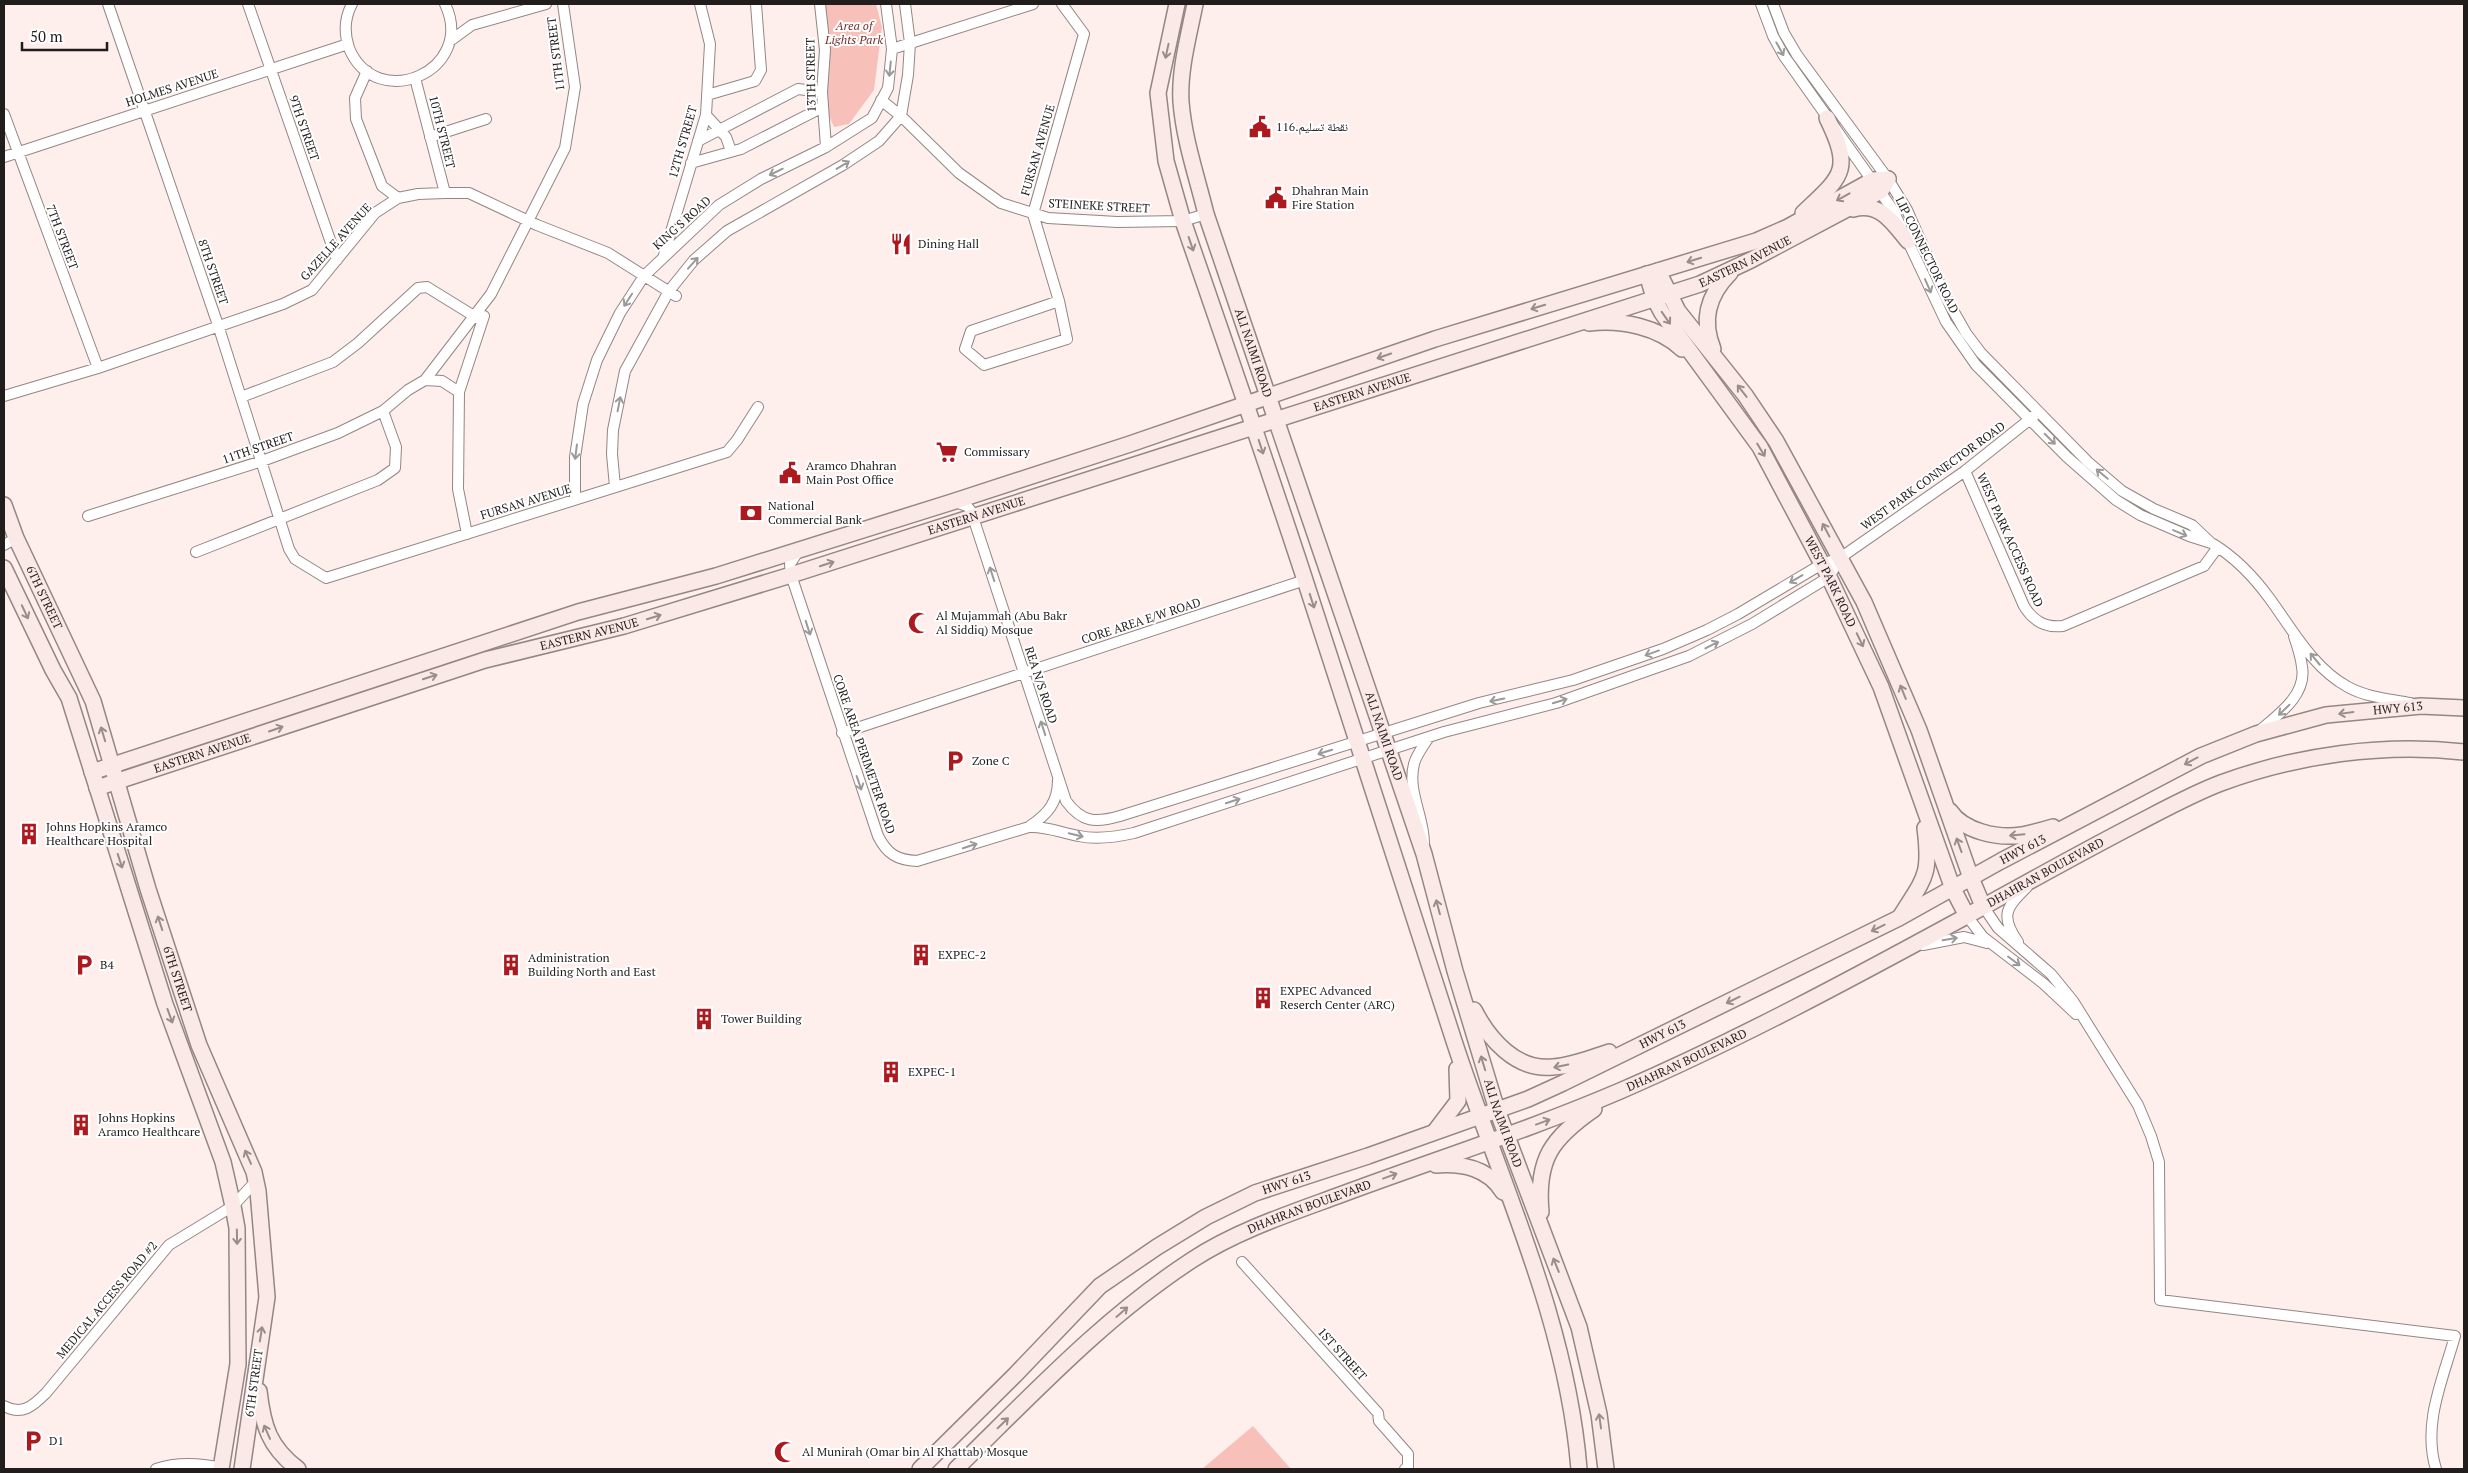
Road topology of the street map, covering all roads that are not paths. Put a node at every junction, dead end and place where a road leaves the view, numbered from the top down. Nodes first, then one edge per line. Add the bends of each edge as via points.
1 (108, 4) edge
2 (248, 4) edge
3 (340, 4) edge
4 (445, 4) edge
5 (546, 4) edge
6 (563, 4) edge
7 (700, 4) edge
8 (756, 4) edge
9 (820, 4) edge
10 (886, 4) edge
11 (905, 4) edge
12 (1033, 4) edge
13 (1062, 4) edge
14 (1177, 4) edge
15 (1195, 4) edge
16 (1761, 4) edge
17 (1773, 4) edge
18 (350, 8) edge
19 (450, 41) junction
20 (910, 43) junction
21 (348, 44) junction
22 (892, 48) junction
23 (270, 69) junction
24 (367, 71) junction
25 (415, 78) junction
26 (822, 92) junction
27 (707, 95) junction
28 (881, 100) junction
29 (823, 107) junction
30 (144, 110) junction
31 (4, 114) edge
32 (706, 115) junction
33 (902, 116) junction
34 (1827, 118) junction
35 (486, 119) dead end
36 (719, 130) junction
37 (430, 137) junction
38 (698, 141) junction
39 (826, 147) junction
40 (731, 151) junction
41 (17, 152) junction
42 (4, 157) edge
43 (691, 163) junction
44 (1881, 184) junction
45 (445, 193) junction
46 (398, 198) junction
47 (1844, 211) junction
48 (1033, 214) junction
49 (1206, 214) junction
50 (529, 221) junction
51 (1183, 221) junction
52 (1788, 227) junction
53 (1908, 241) junction
54 (664, 256) junction
55 (337, 260) junction
56 (1734, 269) junction
57 (1652, 272) junction
58 (644, 276) junction
59 (673, 294) junction
60 (1669, 294) junction
61 (1654, 298) junction
62 (1059, 301) junction
63 (478, 318) junction
64 (218, 325) junction
65 (1560, 327) junction
66 (1718, 362) junction
67 (98, 368) junction
68 (1703, 370) junction
69 (425, 380) junction
70 (459, 392) junction
71 (4, 396) edge
72 (1267, 396) junction
73 (241, 397) junction
74 (1246, 403) junction
75 (758, 407) dead end
76 (383, 411) junction
77 (2038, 412) junction
78 (2030, 420) junction
79 (1275, 421) junction
80 (1255, 428) junction
81 (262, 461) junction
82 (1965, 471) junction
83 (615, 488) junction
84 (575, 500) junction
85 (952, 502) junction
86 (4, 505) edge
87 (88, 516) dead end
88 (973, 517) junction
89 (280, 520) junction
90 (467, 534) junction
91 (10, 542) edge
92 (2215, 545) junction
93 (289, 549) joint
94 (799, 550) junction
95 (196, 552) dead end
96 (1840, 558) junction
97 (4, 568) edge
98 (1825, 570) junction
99 (791, 575) junction
100 (1306, 580) junction
101 (2293, 633) junction
102 (1024, 673) junction
103 (2421, 706) junction
104 (2464, 708) edge
105 (842, 733) junction
106 (1382, 734) junction
107 (2256, 734) junction
108 (1429, 737) junction
109 (1357, 742) junction
110 (1388, 750) junction
111 (2464, 752) edge
112 (1362, 759) junction
113 (112, 765) junction
114 (92, 772) junction
115 (1058, 774) junction
116 (117, 782) junction
117 (97, 788) junction
118 (1920, 794) junction
119 (1944, 802) junction
120 (2081, 819) junction
121 (1029, 827) junction
122 (1424, 854) junction
123 (1971, 878) junction
124 (2035, 878) junction
125 (1953, 889) junction
126 (1983, 906) junction
127 (1967, 916) junction
128 (1899, 918) junction
129 (1994, 946) junction
130 (1906, 949) junction
131 (2030, 956) junction
132 (1455, 971) junction
133 (2082, 1019) junction
134 (1453, 1040) junction
135 (1641, 1043) junction
136 (1622, 1090) junction
137 (1497, 1110) junction
138 (1479, 1116) junction
139 (1435, 1132) junction
140 (1506, 1136) junction
141 (1488, 1142) junction
142 (1417, 1166) junction
143 (256, 1181) junction
144 (233, 1206) junction
145 (1514, 1209) junction
146 (1543, 1233) junction
147 (1242, 1262) dead end
148 (256, 1366) junction
149 (4, 1406) edge
150 (156, 1469) edge
151 (223, 1469) edge
152 (242, 1469) edge
153 (298, 1469) edge
154 (920, 1469) edge
155 (956, 1469) edge
156 (1405, 1469) edge
157 (1579, 1469) edge
158 (1606, 1469) edge
159 (2436, 1469) edge

1 - 30 street, 8TH STREET
2 - 23 street, 9TH STREET
3 - 18 street
4 - 19 street via 451,20
5 - 19 street via 472,25
6 - 50 street, 11TH STREET via 575,88 565,148
7 - 27 street, 12TH STREET via 710,44
8 - 27 street via 761,70 755,81
9 - 26 street, 13TH STREET via 825,50
10 - 22 street, KING'S ROAD
11 - 20 street
12 - 20 street
13 - 48 street, FURSAN AVENUE via 1084,34
14 -> 51 main road, ALI NAIMI ROAD via 1158,93 1166,161
15 - 49 main road, ALI NAIMI ROAD via 1185,55 1181,100 1184,128
16 -> 34 street, LIP CONNECTOR ROAD via 1784,56
17 - 44 street, LIP CONNECTOR ROAD via 1797,55
18 - 21 street via 346,29
19 - 25 street via 436,66
20 - 22 street
20 - 33 street
21 - 23 street, HOLMES AVENUE
21 - 24 street via 356,60
22 -> 28 street, KING'S ROAD via 888,88
23 - 30 street, HOLMES AVENUE
23 - 55 street, 9TH STREET
24 - 25 street via 390,81
24 - 46 street via 355,98 356,120 382,186
25 - 37 street, 10TH STREET
26 - 29 street, 13TH STREET
26 - 36 street via 798,88
27 - 32 street, 12TH STREET
28 - 33 street, STEINEKE STREET
28 - 39 street, KING'S ROAD via 872,118
29 - 39 street, 13TH STREET
29 - 40 street
30 - 41 street, HOLMES AVENUE
30 - 64 street, 8TH STREET
31 - 41 street, 7TH STREET
32 - 36 street
32 - 38 street, 12TH STREET
33 - 48 street, STEINEKE STREET via 959,173 1001,203
59 -> 33 street via 694,260 727,231 872,146
34 - 44 street, LIP CONNECTOR ROAD
34 - 52 main road, EASTERN AVENUE via 1838,141 1842,167 1832,185
35 - 37 street
36 - 38 street
36 - 40 street via 726,137
37 - 45 street, 10TH STREET
38 - 43 street, 12TH STREET
39 -> 54 street, KING'S ROAD via 761,179 719,205
40 - 43 street
41 - 42 street, HOLMES AVENUE
41 - 67 street, 7TH STREET
43 - 54 street, 12TH STREET
44 - 47 main road, EASTERN AVENUE
44 -> 52 main road, EASTERN AVENUE
44 - 53 street, LIP CONNECTOR ROAD
44 - 77 street, LIP CONNECTOR ROAD via 1907,210 1946,298 1966,333 1996,370
45 - 46 street, GAZELLE AVENUE
45 - 50 street, GAZELLE AVENUE via 469,194
46 - 55 street, GAZELLE AVENUE via 375,213
47 - 53 main road, EASTERN AVENUE via 1859,207 1875,208 1888,216
47 - 56 main road, EASTERN AVENUE
48 - 51 street, STEINEKE STREET via 1078,220
48 - 62 street, FURSAN AVENUE
49 - 51 street, STEINEKE STREET
49 - 72 main road, ALI NAIMI ROAD
50 - 58 street, GAZELLE AVENUE via 608,253
50 - 63 street, 11TH STREET
51 -> 74 main road, ALI NAIMI ROAD
52 -> 57 main road, EASTERN AVENUE via 1756,241
53 -> 78 street, LIP CONNECTOR ROAD via 1934,300 1961,345 1976,365
54 - 58 street, KING'S ROAD
55 - 64 street, GAZELLE AVENUE via 312,290 283,304
56 - 60 main road, EASTERN AVENUE
56 - 66 main road via 1712,296 1706,321 1708,337
57 - 60 main road, WEST PARK ROAD
57 - 61 main road, WEST PARK ROAD
57 -> 72 main road, EASTERN AVENUE via 1435,338
58 - 59 street, GAZELLE AVENUE
58 -> 84 street, KING'S ROAD via 620,313 597,360 584,404 575,456
83 -> 59 street via 613,438 624,371
60 - 61 main road, EASTERN AVENUE
60 - 66 main road, WEST PARK ROAD via 1678,311
61 - 65 main road, EASTERN AVENUE
61 -> 68 main road, WEST PARK ROAD
62 - 62 street, FURSAN AVENUE via 1067,339 984,365 965,349 972,331
63 - 69 street, 11TH STREET
63 - 70 street, 11TH STREET
63 - 73 street via 427,287 418,288 333,362
64 - 67 street, GAZELLE AVENUE
64 - 73 street, 8TH STREET
65 - 68 main road via 1594,323 1628,324 1646,329 1675,342
65 - 79 main road, EASTERN AVENUE
96 -> 66 main road, WEST PARK ROAD via 1762,418
67 - 71 street, GAZELLE AVENUE
68 -> 98 main road, WEST PARK ROAD via 1760,447
69 - 70 street via 442,381
69 - 76 street, 11TH STREET
70 - 90 street, 11TH STREET via 458,490
72 - 74 main road, EASTERN AVENUE
72 - 79 main road, ALI NAIMI ROAD
73 - 81 street, 8TH STREET
74 - 80 main road, ALI NAIMI ROAD
74 - 85 main road, EASTERN AVENUE
75 - 83 street, FURSAN AVENUE via 727,452
76 - 81 street, 11TH STREET via 338,433
76 - 89 street via 396,447 395,468 378,480
77 - 78 street, WEST PARK CONNECTOR ROAD
92 -> 77 street, LIP CONNECTOR ROAD via 2192,526 2122,491
78 - 82 street, WEST PARK CONNECTOR ROAD
78 -> 92 street, LIP CONNECTOR ROAD via 2116,500 2140,515
79 - 80 main road, EASTERN AVENUE
79 - 106 main road, ALI NAIMI ROAD
80 - 88 main road, EASTERN AVENUE
80 -> 100 main road, ALI NAIMI ROAD
81 - 87 street, 11TH STREET
81 - 89 street, 8TH STREET
82 - 92 street, WEST PARK ACCESS ROAD via 2024,606 2029,615 2044,625 2063,626 2204,566
82 - 96 street, WEST PARK CONNECTOR ROAD
83 - 84 street, FURSAN AVENUE
84 - 90 street, FURSAN AVENUE
85 - 88 street via 967,506
85 - 94 main road, EASTERN AVENUE
86 - 91 main road, 6TH STREET
99 -> 88 main road, EASTERN AVENUE
102 -> 88 street, REA N/S ROAD
89 - 93 street, 8TH STREET
89 - 95 street
90 - 93 street, FURSAN AVENUE via 326,578 296,559
113 -> 91 main road, 6TH STREET via 93,701
92 - 101 street, LIP CONNECTOR ROAD via 2254,579
94 - 99 street via 790,564
94 - 113 main road, EASTERN AVENUE via 562,617
96 - 98 street
119 -> 96 main road, WEST PARK ROAD via 1897,676
97 -> 114 main road, 6TH STREET via 68,698
98 -> 106 street, REA N/S ROAD via 1663,649 1573,680 1479,703
108 -> 98 street via 1556,703 1689,656 1752,624
98 -> 118 main road, WEST PARK ROAD via 1868,657
99 -> 105 street, CORE AREA PERIMETER ROAD
116 -> 99 main road, EASTERN AVENUE via 485,660 624,626
100 - 102 street, CORE AREA E/W ROAD
100 -> 109 main road, ALI NAIMI ROAD
103 -> 101 street, LIP CONNECTOR ROAD via 2348,688 2323,668
101 -> 107 street, LIP CONNECTOR ROAD via 2303,667 2300,684 2289,705
102 - 105 street, CORE AREA E/W ROAD
115 -> 102 street, REA N/S ROAD
103 - 104 main road, HWY 613
103 -> 107 main road, HWY 613 via 2326,715
105 -> 121 street, CORE AREA PERIMETER ROAD via 883,848 898,858 929,859
106 - 109 street, REA N/S ROAD
106 - 110 main road, ALI NAIMI ROAD
107 -> 120 main road, HWY 613 via 2201,756
108 - 110 street
108 - 122 street via 1414,762 1411,785 1424,826
109 - 112 main road, ALI NAIMI ROAD
109 -> 115 street, REA N/S ROAD via 1098,821 1074,812 1066,801
110 - 112 street
110 - 122 main road, ALI NAIMI ROAD
111 - 124 main road, DHAHRAN BOULEVARD via 2353,752 2258,770 2169,807
121 -> 112 street via 1044,826 1079,836 1115,837
112 - 134 main road, ALI NAIMI ROAD
113 - 114 main road, EASTERN AVENUE
113 - 116 main road, 6TH STREET
114 - 117 main road, 6TH STREET
115 - 121 street via 1056,799 1050,810
116 - 117 main road, EASTERN AVENUE
143 -> 116 main road, 6TH STREET via 199,1045
117 -> 144 main road, 6TH STREET via 165,1004 223,1162
118 - 125 main road, WEST PARK ROAD
118 - 128 main road via 1927,871
120 -> 119 main road via 2010,836 1964,825 1956,820
123 -> 119 main road, WEST PARK ROAD
120 - 123 main road, HWY 613
132 -> 122 main road, ALI NAIMI ROAD
123 - 125 main road, HWY 613
123 - 126 main road, WEST PARK ROAD
124 - 126 main road, DHAHRAN BOULEVARD
124 - 131 street via 2007,911 2012,934
125 - 127 main road, WEST PARK ROAD
125 - 128 main road, HWY 613
126 - 127 main road, DHAHRAN BOULEVARD
126 - 131 street via 1998,928
127 - 129 street via 1982,937
127 - 130 main road, DHAHRAN BOULEVARD
128 -> 135 main road, HWY 613
130 -> 129 street via 1964,937
129 -> 133 street via 2044,984
130 - 136 main road, DHAHRAN BOULEVARD via 1758,1027
131 - 133 street via 2051,974
135 -> 132 main road via 1552,1068 1520,1061 1496,1044 1484,1029
137 -> 132 main road, ALI NAIMI ROAD
133 - 159 street via 2120,1074 2151,1136 2158,1162 2160,1300 2455,1336 2432,1420 2431,1444
134 - 138 main road, ALI NAIMI ROAD
134 - 139 main road via 1459,1080 1458,1101
135 - 137 main road, HWY 613 via 1563,1083
140 -> 136 main road, DHAHRAN BOULEVARD
136 - 146 main road via 1574,1122 1553,1144 1545,1158 1539,1192
137 - 138 main road, HWY 613
137 - 140 main road, ALI NAIMI ROAD
138 - 139 main road, HWY 613
138 - 141 main road, ALI NAIMI ROAD
139 - 154 main road, HWY 613 via 1255,1193 1206,1217 1157,1247 1100,1286
140 - 141 main road, DHAHRAN BOULEVARD
140 - 146 main road, ALI NAIMI ROAD
141 - 142 main road, DHAHRAN BOULEVARD
141 - 145 main road, ALI NAIMI ROAD
142 - 145 main road via 1454,1164 1479,1170 1497,1183
155 -> 142 main road, DHAHRAN BOULEVARD via 1085,1344 1135,1300 1195,1258 1260,1226
143 - 144 street, MEDICAL ACCESS ROAD #2
148 -> 143 main road, 6TH STREET via 267,1296
144 - 149 street, MEDICAL ACCESS ROAD #2 via 169,1245 46,1393 28,1410 12,1410
144 -> 151 main road, 6TH STREET via 237,1228 238,1364
145 - 157 main road, ALI NAIMI ROAD via 1560,1351
158 -> 146 main road, ALI NAIMI ROAD via 1590,1366 1568,1296
147 - 156 street, 1ST STREET via 1378,1413 1379,1421 1408,1454 1408,1467
148 - 152 main road, 6TH STREET
153 -> 148 main road via 280,1453 266,1430
150 - 151 street via 190,1464

